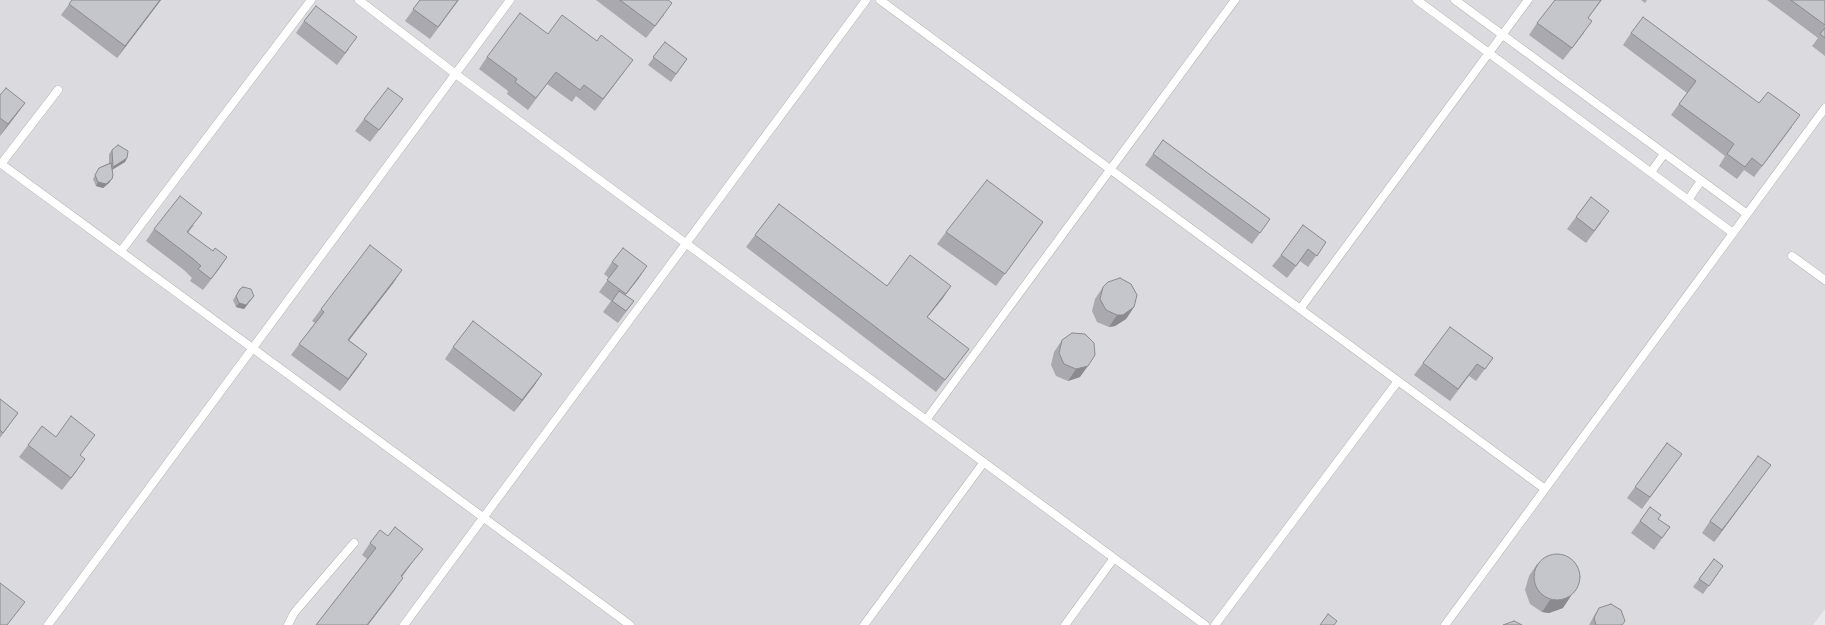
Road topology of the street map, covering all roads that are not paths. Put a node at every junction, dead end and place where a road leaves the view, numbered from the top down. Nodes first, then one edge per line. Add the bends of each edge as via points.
1 (311, 0) edge
2 (359, 0) edge
3 (510, 0) edge
4 (866, 0) edge
5 (880, 0) edge
6 (1235, 0) edge
7 (1417, 0) edge
8 (1455, 0) edge
9 (1528, 0) edge
10 (1502, 35) junction
11 (1489, 53) junction
12 (457, 75) junction
13 (58, 90) dead end
14 (1825, 108) edge
15 (1664, 154) junction
16 (1, 163) edge
17 (1110, 169) junction
18 (1651, 172) junction
19 (1701, 181) junction
20 (1688, 200) junction
21 (1746, 214) junction
22 (1733, 233) junction
23 (687, 243) junction
24 (121, 251) junction
25 (1792, 256) dead end
26 (1824, 277) edge
27 (1300, 309) junction
28 (253, 349) junction
29 (1398, 381) junction
30 (926, 420) junction
31 (984, 462) junction
32 (1545, 489) junction
33 (484, 518) junction
34 (354, 543) dead end
35 (1114, 558) junction
36 (48, 625) edge
37 (288, 625) edge
38 (404, 625) edge
39 (630, 625) edge
40 (864, 625) edge
41 (1065, 625) edge
42 (1205, 625) edge
43 (1215, 625) edge
44 (1445, 625) edge

1 - 24 lane
2 - 12 lane
3 - 12 lane
4 - 23 lane
5 - 17 lane
6 - 17 lane
7 - 11 lane
8 - 10 lane
9 - 10 lane
10 - 11 lane
10 - 15 lane
11 - 18 lane
11 - 27 lane
12 - 23 lane
12 - 28 lane
13 - 16 lane
14 - 21 lane
15 - 18 lane
15 - 19 lane
16 - 24 lane
17 - 27 lane
17 - 30 lane
18 - 20 lane
19 - 20 lane
19 - 21 lane
20 - 22 lane
21 - 22 lane
22 - 32 lane
23 - 30 lane
23 - 33 lane
24 - 28 lane
25 - 26 lane
27 - 29 lane
28 - 33 lane
28 - 36 lane
29 - 32 lane
29 - 43 lane
30 - 31 lane
31 - 35 lane
31 - 40 lane
32 - 44 lane
33 - 38 lane
33 - 39 lane
34 - 37 lane via 294,613
35 - 41 lane
35 - 42 lane

